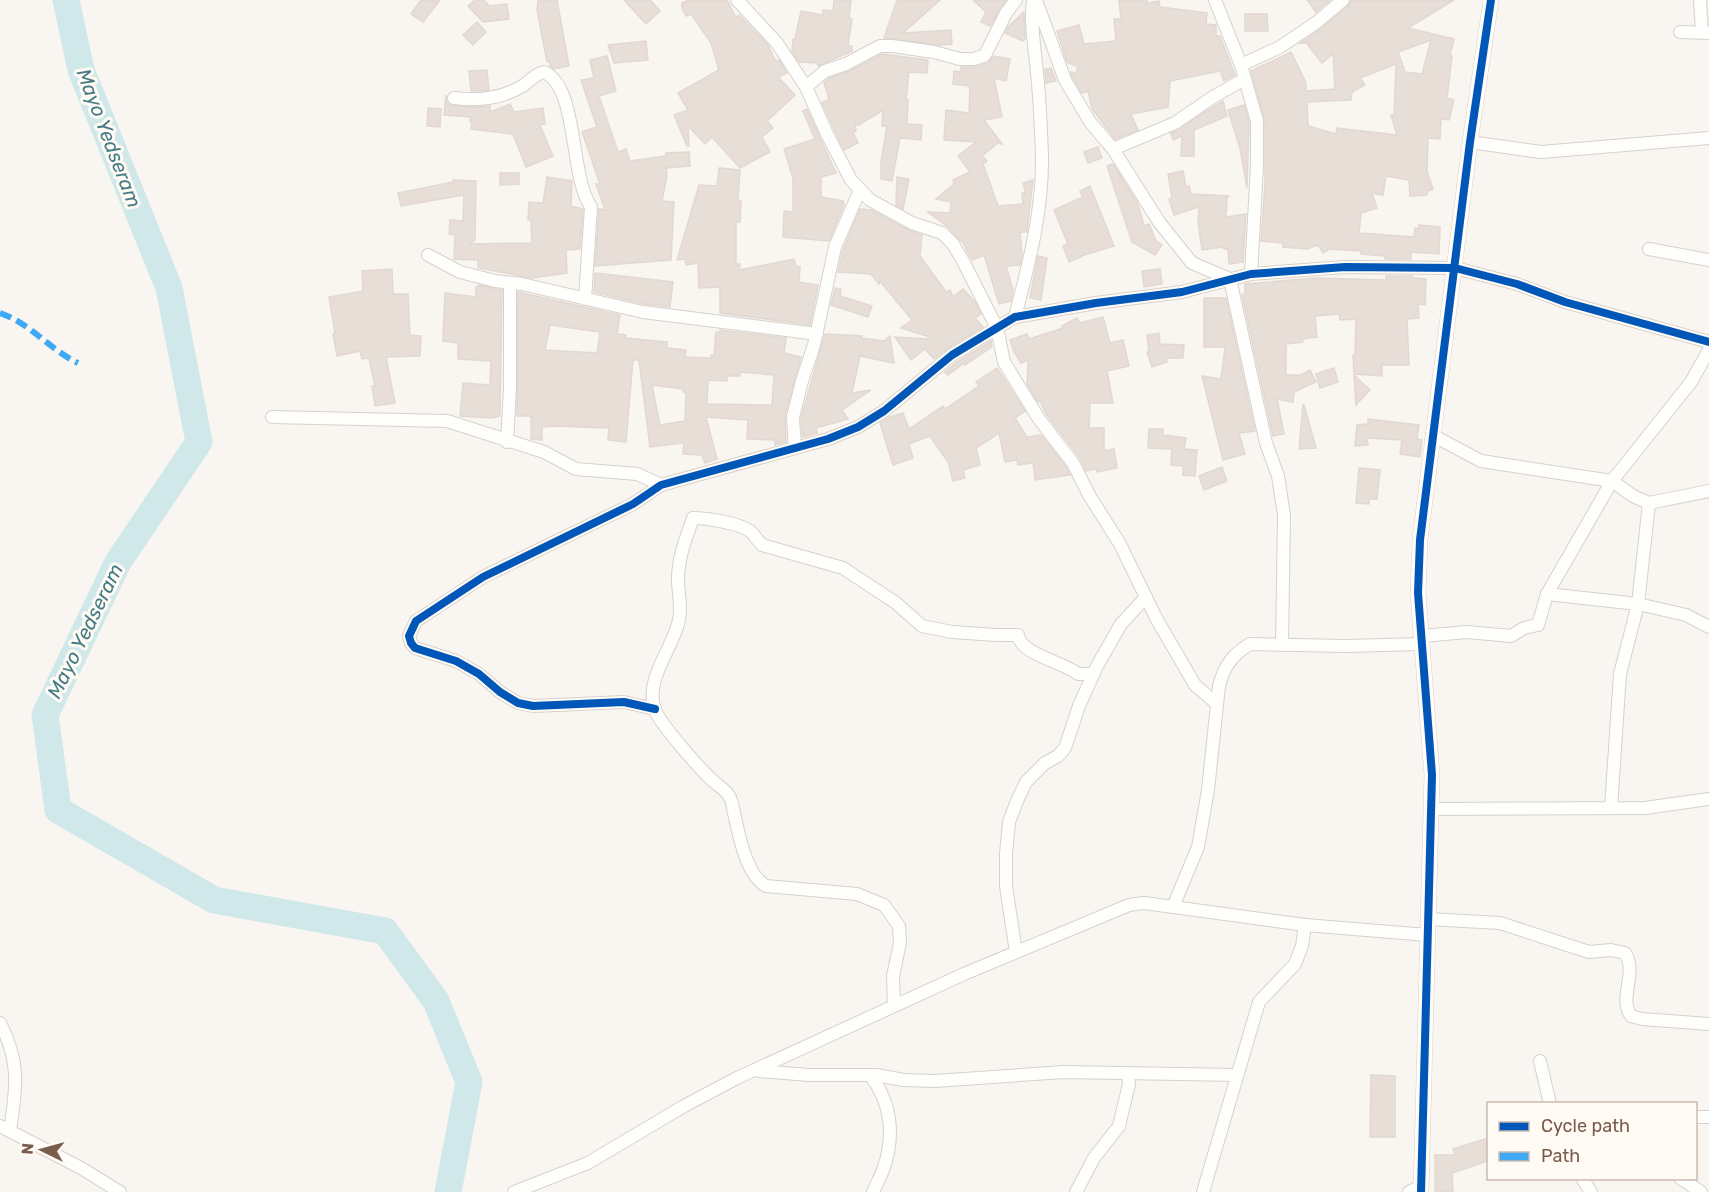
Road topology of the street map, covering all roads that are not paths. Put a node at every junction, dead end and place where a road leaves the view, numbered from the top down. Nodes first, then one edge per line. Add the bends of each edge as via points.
1 (737, 0) edge
2 (1016, 0) edge
3 (1035, 0) edge
4 (1215, 0) edge
5 (1343, 0) edge
6 (1491, 0) edge
7 (1700, 0) edge
8 (1680, 32) dead end
9 (1706, 33) edge
10 (1241, 65) junction
11 (1243, 80) junction
12 (806, 87) junction
13 (454, 98) dead end
14 (1709, 138) edge
15 (1470, 142) junction
16 (1113, 149) junction
17 (860, 190) junction
18 (1649, 249) dead end
19 (428, 255) dead end
20 (1709, 260) edge
21 (1455, 268) junction
22 (1251, 274) junction
23 (1230, 279) junction
24 (510, 283) junction
25 (585, 299) junction
26 (1015, 317) junction
27 (997, 328) junction
28 (816, 334) junction
29 (1709, 342) edge
30 (1709, 350) edge
31 (272, 417) dead end
32 (1432, 435) junction
33 (507, 441) junction
34 (795, 448) junction
35 (1612, 482) junction
36 (661, 485) junction
37 (1709, 491) edge
38 (1649, 503) junction
39 (1547, 594) junction
40 (1146, 597) junction
41 (1638, 604) junction
42 (1709, 627) edge
43 (1422, 640) junction
44 (1282, 645) junction
45 (1093, 674) junction
46 (1217, 704) junction
47 (655, 710) junction
48 (1709, 799) edge
49 (1611, 808) junction
50 (1432, 809) junction
51 (1173, 907) junction
52 (1428, 919) junction
53 (1305, 925) junction
54 (1428, 935) junction
55 (1016, 952) junction
56 (894, 1005) junction
57 (0, 1023) edge
58 (1709, 1024) edge
59 (1540, 1061) dead end
60 (757, 1071) junction
61 (1128, 1074) junction
62 (870, 1075) junction
63 (1237, 1075) junction
64 (1550, 1102) edge
65 (5, 1129) edge
66 (1682, 1180) edge
67 (1417, 1190) edge
68 (120, 1192) edge
69 (514, 1192) edge
70 (873, 1192) edge
71 (1076, 1192) edge
72 (1203, 1192) edge
73 (1701, 1192) edge

1 - 12 street via 777,43
2 - 12 street via 985,55 960,59 880,46 825,71
3 - 16 street via 1065,80 1090,122
3 - 26 street via 1033,35 1041,196 1034,244
4 - 10 street
5 - 10 street via 1280,47
6 - 15 street
7 - 9 street
8 - 9 street
10 - 11 street
11 - 16 street via 1175,123
11 - 22 street via 1257,121
12 - 17 street via 827,135
13 - 25 street via 477,100 504,94 544,72 552,75 560,87 580,182 591,207
14 - 15 street via 1541,153
15 - 21 street
16 - 23 street via 1159,222 1192,263
17 - 27 street via 870,200 942,234 953,244
17 - 28 street via 836,247
18 - 20 street
19 - 24 street via 460,273
21 - 22 street via 1345,267
21 - 29 street
21 - 32 street
22 - 23 street
23 - 26 street via 1182,292
23 - 44 street via 1284,515
24 - 25 street
24 - 33 street
25 - 28 street via 643,312
26 - 27 street
27 - 34 street via 952,355 884,411 858,427
27 - 40 street via 1004,362 1039,419 1073,463
28 - 34 street via 793,417
30 - 35 street via 1690,382
31 - 33 street via 447,421
32 - 35 street via 1481,461
32 - 43 street via 1420,540 1418,593
33 - 36 street via 544,452 576,469 637,474
34 - 36 street
35 - 38 street
35 - 39 street
36 - 47 street via 633,504 483,577 416,621 409,636 415,648 456,661 518,703 533,706 624,702
37 - 38 street
38 - 41 street
39 - 41 street
39 - 43 street via 1538,625 1511,636 1467,632
40 - 45 street via 1121,624
40 - 46 street via 1195,686
41 - 42 street via 1686,615
41 - 49 street via 1620,674
43 - 44 street
43 - 50 street
44 - 46 street via 1250,644 1240,650 1223,672
45 - 47 street via 1078,674 1041,656 1025,647 1018,634 996,636 922,626 896,603 843,568 762,545 744,528 693,518 679,563 679,621 651,694
45 - 55 street via 1065,748 1026,782 1009,822 1006,886
46 - 51 street via 1198,848
47 - 56 street via 696,764 729,796 743,849 759,882 766,886 857,894 884,905 899,926
48 - 49 street via 1645,808
49 - 50 street
50 - 52 street
51 - 53 street
51 - 55 street via 1129,905
52 - 54 street
52 - 58 street via 1500,923 1589,951 1625,953 1631,964 1627,1011 1631,1016
53 - 54 street
53 - 63 street via 1295,964 1259,1002
54 - 67 street
55 - 56 street
56 - 60 street
57 - 65 street via 16,1069 16,1094
59 - 64 street
60 - 62 street
60 - 69 street via 684,1106 588,1163
61 - 62 street via 1064,1072 936,1080
61 - 63 street
61 - 71 street via 1119,1126 1094,1158
62 - 70 street via 881,1089 891,1132 883,1172
63 - 72 street
65 - 68 street via 81,1167
66 - 73 street

